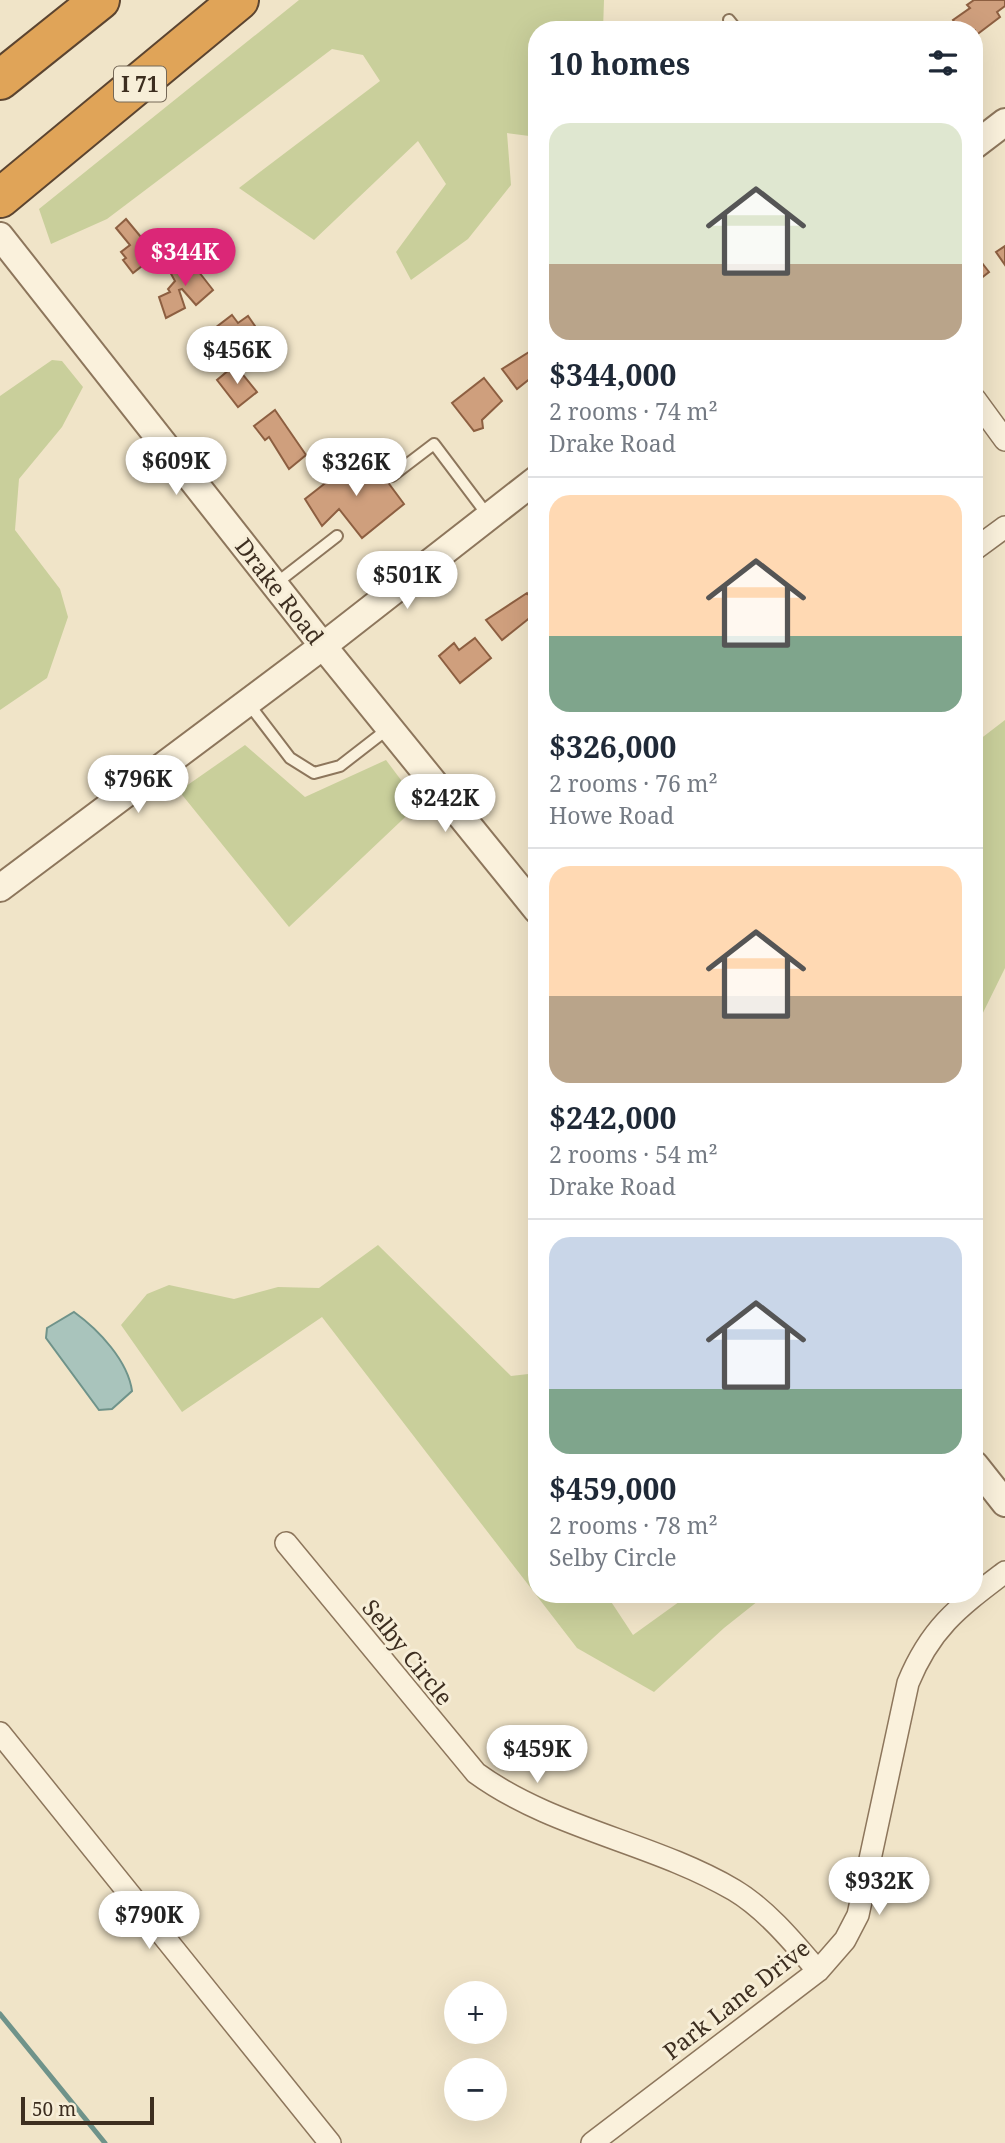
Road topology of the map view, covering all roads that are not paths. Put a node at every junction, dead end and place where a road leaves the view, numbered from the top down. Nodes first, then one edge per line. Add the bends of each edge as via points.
1 (100, 0) edge
2 (239, 0) edge
3 (0, 80) edge
4 (1005, 122) edge
5 (983, 139) edge
6 (0, 198) edge
7 (0, 236) edge
8 (983, 410) edge
9 (1005, 440) edge
10 (392, 476) dead end
11 (528, 486) edge
12 (489, 517) junction
13 (1005, 527) edge
14 (337, 536) dead end
15 (983, 543) edge
16 (274, 585) junction
17 (323, 646) junction
18 (248, 703) junction
19 (389, 728) junction
20 (0, 888) edge
21 (528, 899) edge
22 (983, 1475) edge
23 (1005, 1503) edge
24 (286, 1543) dead end
25 (1005, 1572) edge
26 (983, 1589) edge
27 (965, 1603) edge
28 (0, 1733) edge
29 (818, 1971) junction
30 (330, 2143) edge
31 (592, 2143) edge

1 - 3 highway
2 - 6 highway, I 71
4 - 5 street
7 - 16 street, Drake Road
8 - 9 street
10 - 12 lane via 434,444
11 - 12 street
12 - 17 street
13 - 15 street
14 - 16 lane
16 - 17 street, Drake Road
17 - 18 street
17 - 19 street, Drake Road
18 - 19 lane via 290,758 314,773 340,766
18 - 20 street
19 - 21 street, Drake Road
22 - 23 street
24 - 29 street, Selby Circle via 476,1773 509,1795 698,1871 736,1891
25 - 26 street, Park Lane Drive
27 - 29 street, Park Lane Drive via 930,1637 908,1682 858,1915 845,1940
28 - 30 street
29 - 31 street, Park Lane Drive

